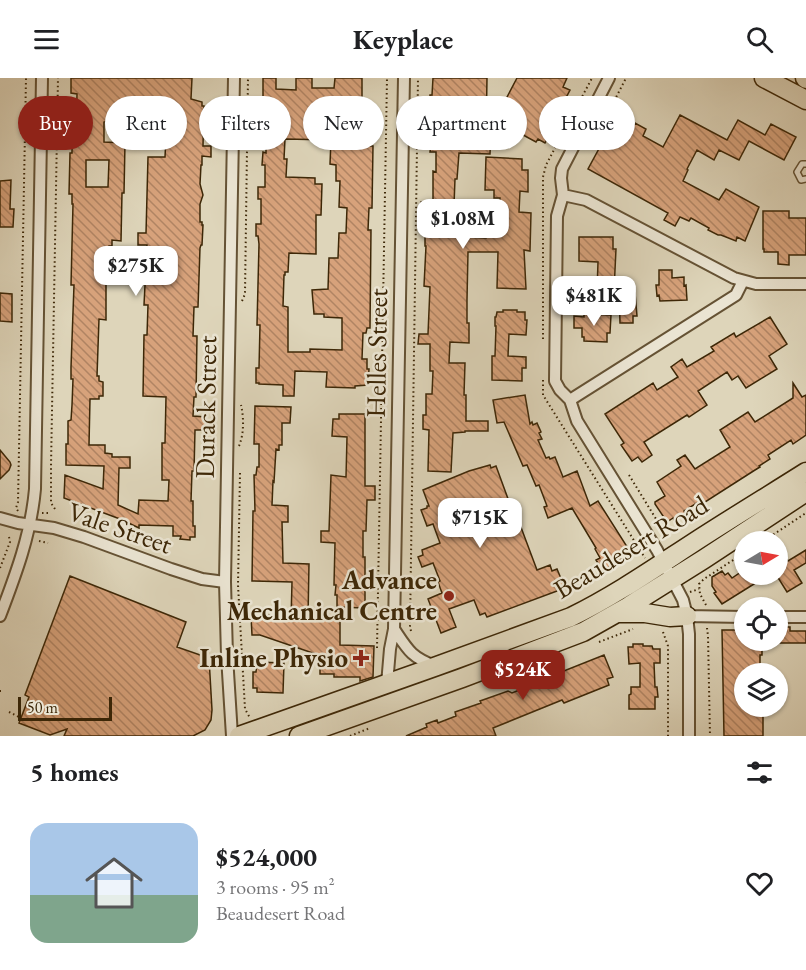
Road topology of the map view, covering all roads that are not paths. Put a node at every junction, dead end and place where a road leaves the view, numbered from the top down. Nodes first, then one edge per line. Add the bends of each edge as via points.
1 (42, 78) edge
2 (234, 78) edge
3 (404, 78) edge
4 (609, 78) edge
5 (764, 78) edge
6 (806, 100) edge
7 (806, 164) edge
8 (806, 179) edge
9 (563, 195) junction
10 (743, 281) junction
11 (806, 284) edge
12 (570, 400) junction
13 (806, 472) edge
14 (806, 492) edge
15 (0, 518) edge
16 (30, 525) junction
17 (668, 570) junction
18 (225, 582) junction
19 (616, 613) junction
20 (0, 616) edge
21 (687, 616) junction
22 (734, 616) edge
23 (788, 617) edge
24 (806, 617) edge
25 (394, 629) junction
26 (437, 666) junction
27 (387, 684) junction
28 (232, 736) edge
29 (239, 736) edge
30 (299, 736) edge
31 (689, 736) edge

1 - 16 street via 35,489
2 - 18 street, Durack Street
3 - 25 street, Helles Street
4 - 9 street via 563,167
5 - 6 highway
7 - 8 lane via 797,172 801,180
9 - 10 street via 586,200
9 - 12 street via 557,216 555,381
10 - 11 street
10 - 12 street via 736,295
12 - 17 street via 577,421
13 - 17 highway, Beaudesert Road
14 - 17 highway, Beaudesert Road
15 - 16 street, Vale Street
16 - 18 street, Vale Street via 54,528 202,579
16 - 20 street
17 - 19 highway, Beaudesert Road
17 - 21 street
17 - 26 highway, Beaudesert Road via 571,616
18 - 28 street, Durack Street
19 - 21 highway
19 - 30 highway, Beaudesert Road via 583,632
21 - 22 street
21 - 31 street
23 - 24 street
25 - 26 street via 412,654
25 - 27 street, Helles Street
26 - 27 highway, Beaudesert Road
27 - 29 highway, Beaudesert Road

